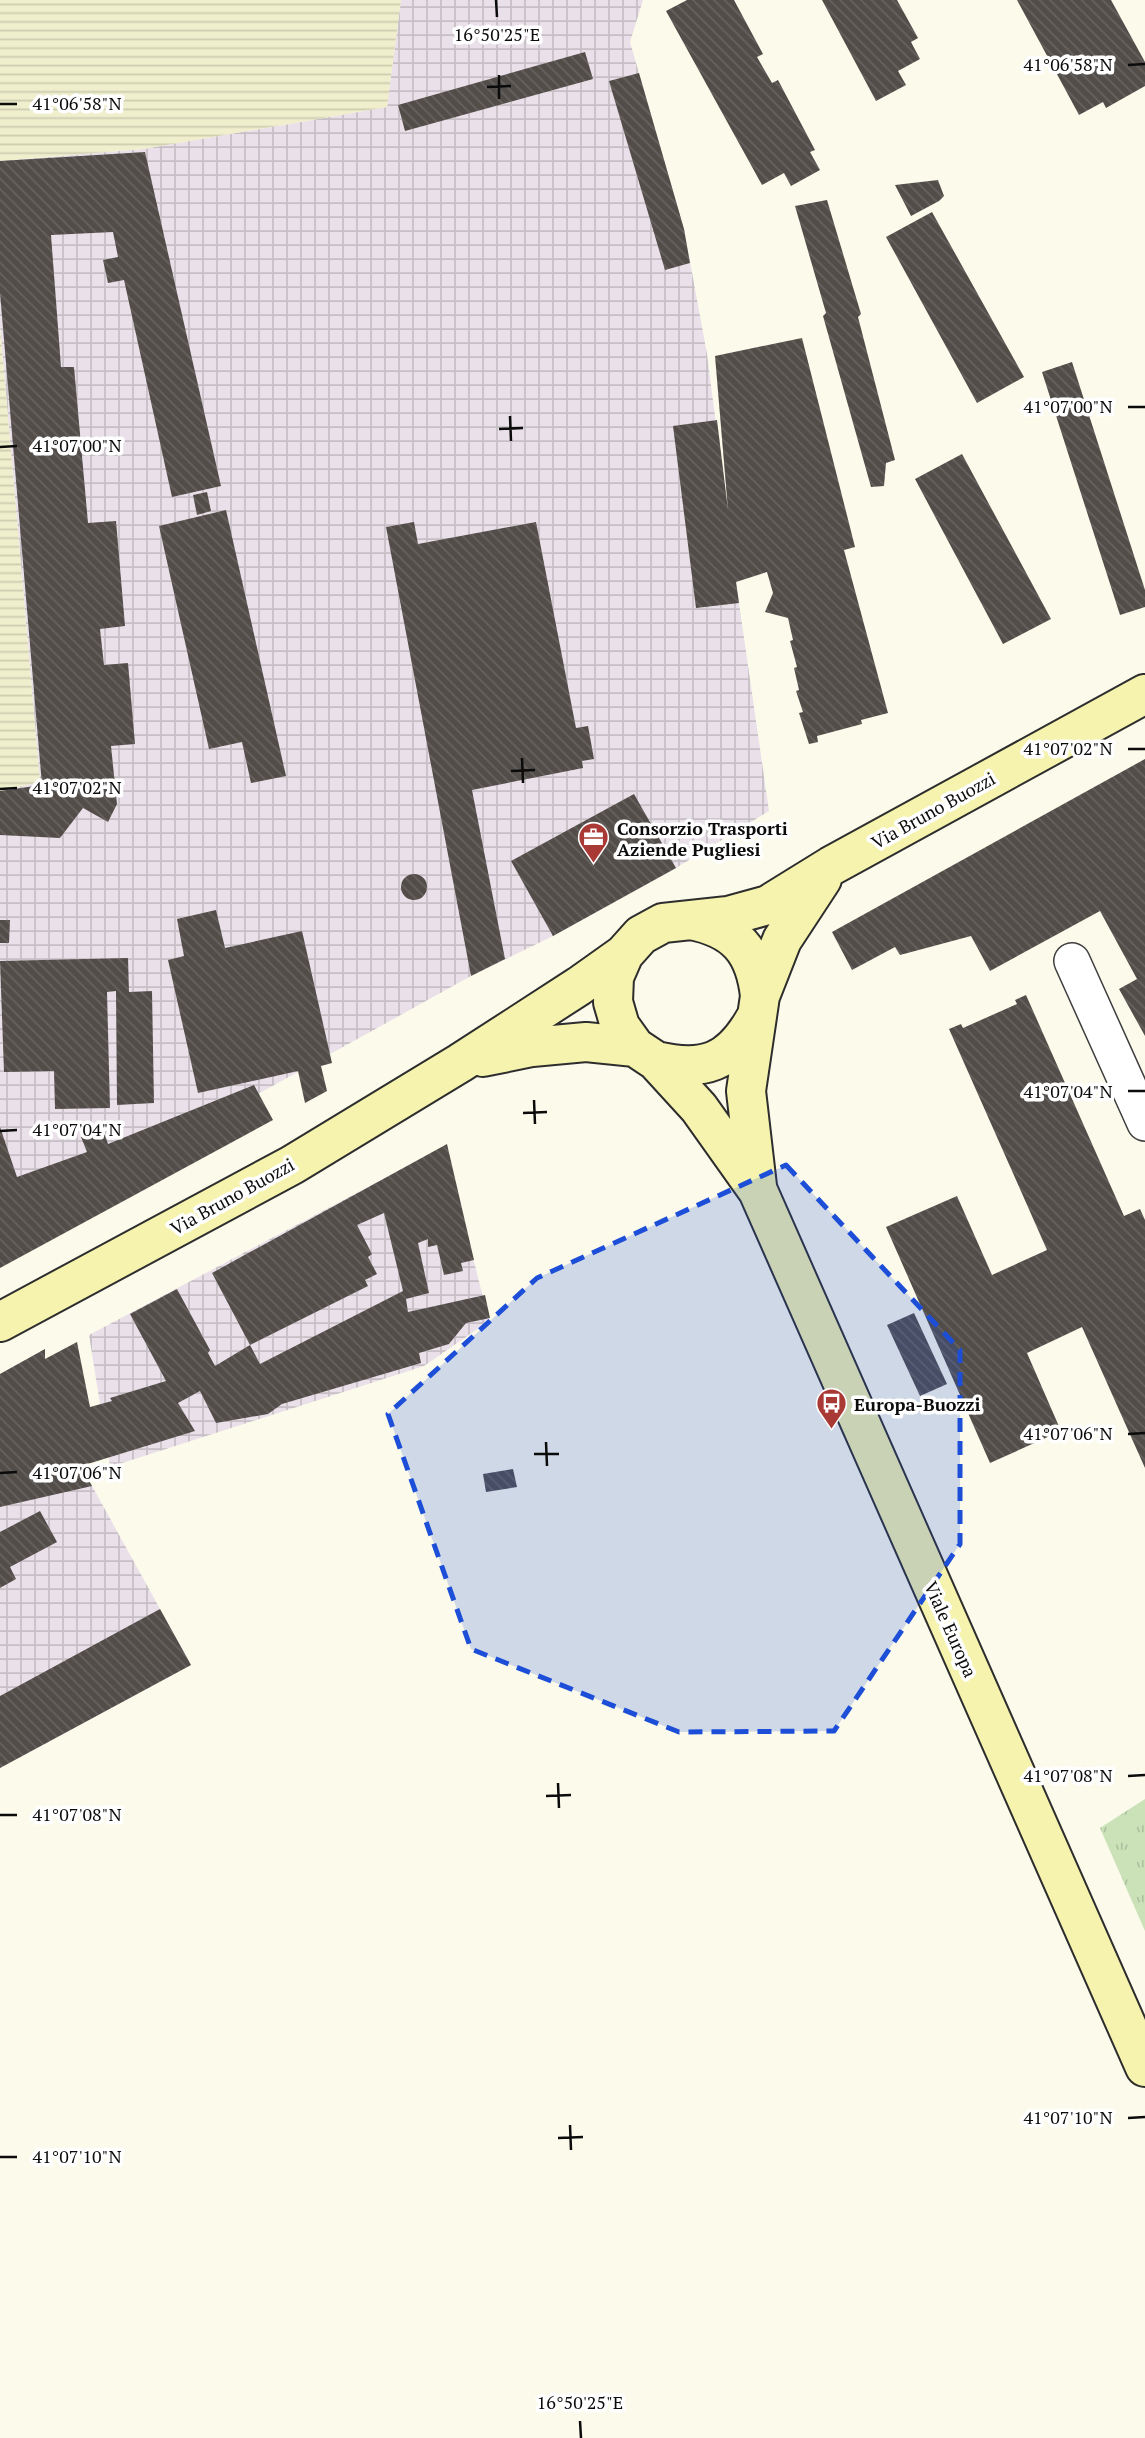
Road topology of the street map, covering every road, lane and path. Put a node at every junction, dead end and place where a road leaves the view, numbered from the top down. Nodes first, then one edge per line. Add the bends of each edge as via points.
1 (1144, 696) edge
2 (831, 866) junction
3 (688, 920) junction
4 (624, 954) junction
5 (1072, 961) dead end
6 (758, 1008) junction
7 (645, 1054) junction
8 (460, 1063) junction
9 (1145, 1122) edge
10 (758, 1191) junction
11 (0, 1322) edge
12 (1145, 2067) edge

1 - 2 main road, Via Bruno Buozzi
2 - 3 main road, Via Bruno Buozzi via 768,905
2 - 6 main road via 787,932
3 - 4 main road via 663,923 641,935
3 - 6 main road via 711,924 731,935 747,952 757,973
4 - 7 main road via 614,977 613,1002 620,1026
4 - 8 main road
5 - 9 street
6 - 7 main road via 744,1039 727,1055 705,1065 680,1067
6 - 10 main road via 746,1091
7 - 8 main road via 586,1042 512,1050
7 - 10 main road via 699,1108
8 - 11 main road, Via Bruno Buozzi via 292,1165
10 - 12 main road, Viale Europa

